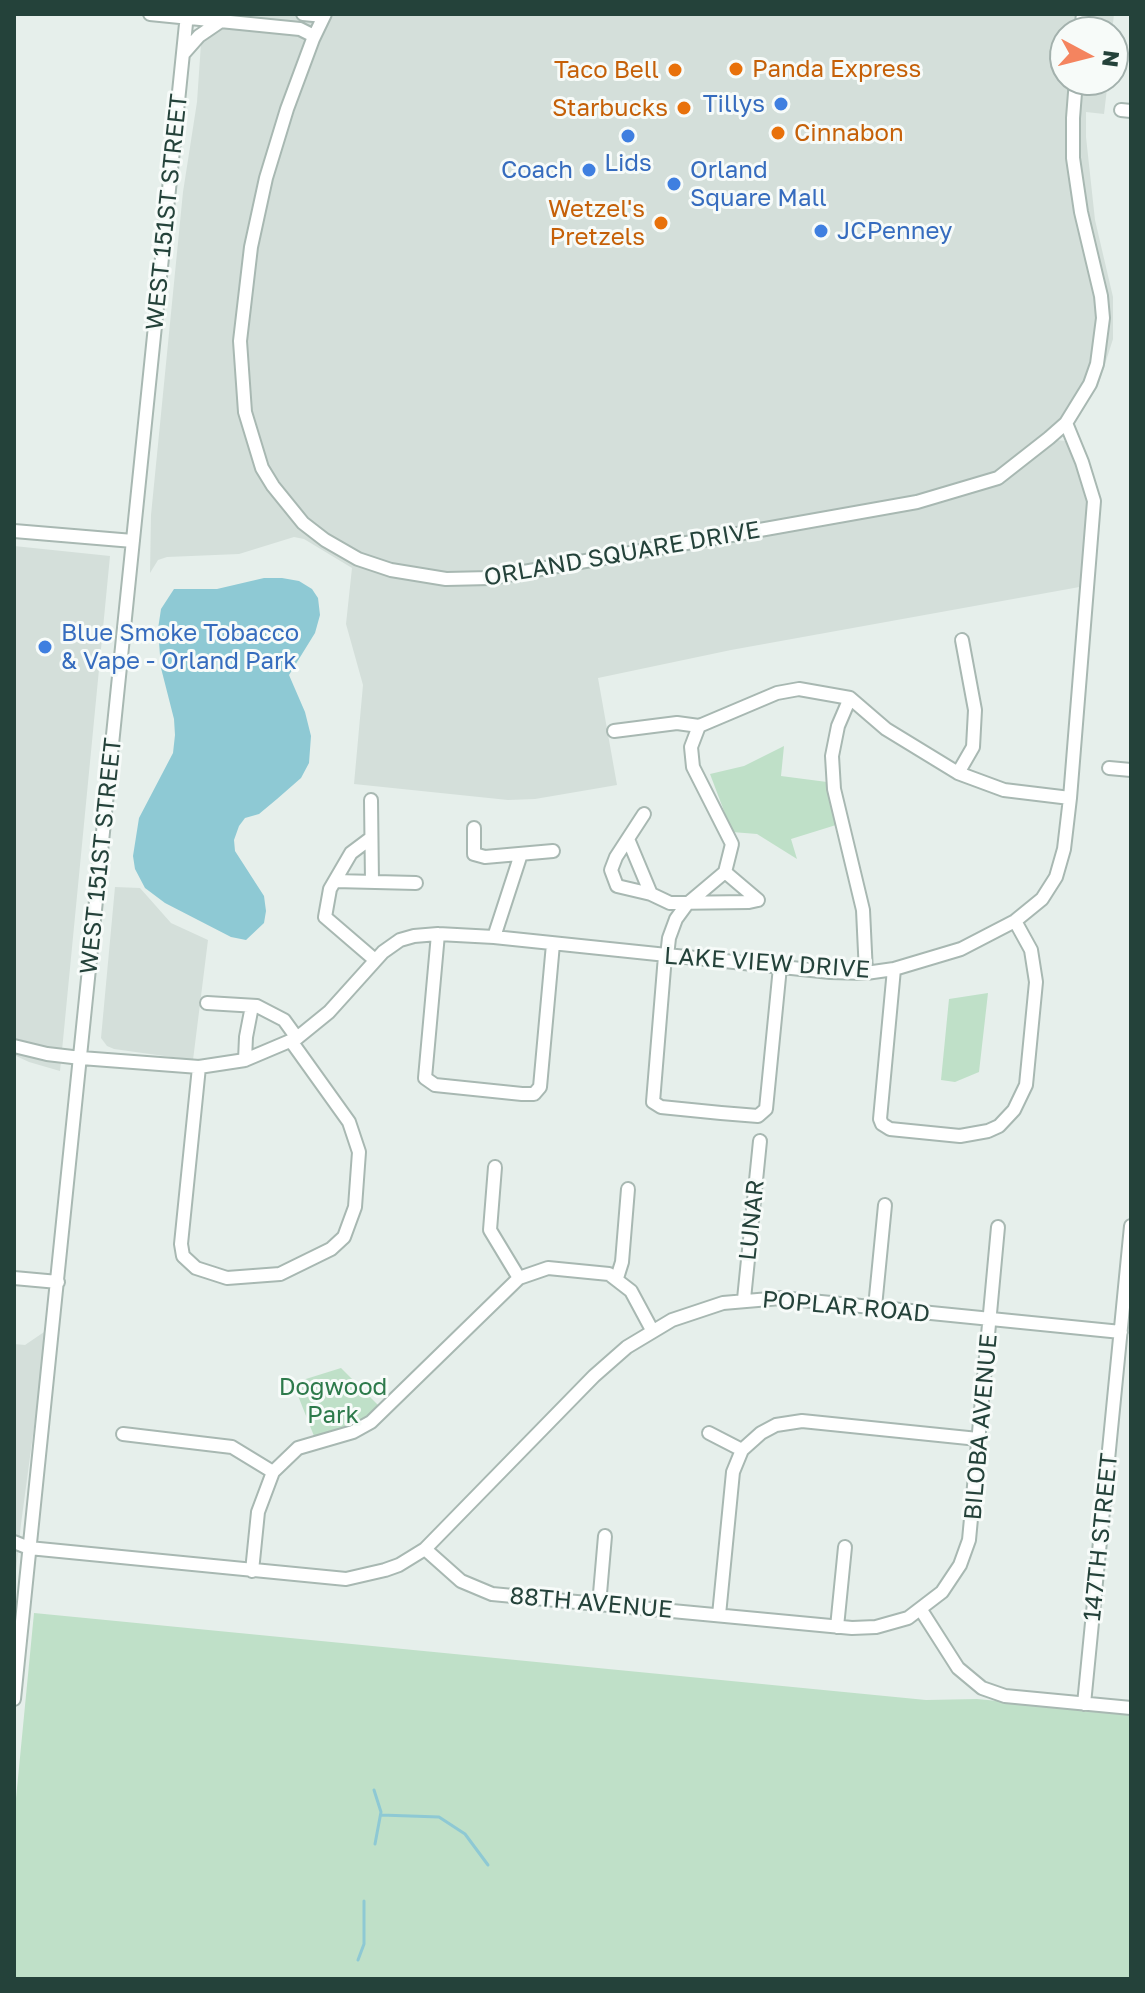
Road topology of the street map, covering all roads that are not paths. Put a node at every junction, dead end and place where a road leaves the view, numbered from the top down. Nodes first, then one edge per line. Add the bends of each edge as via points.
1 (150, 14) edge
2 (303, 14) edge
3 (325, 15) edge
4 (186, 16) edge
5 (221, 20) junction
6 (314, 36) junction
7 (182, 56) junction
8 (1075, 96) edge
9 (1066, 423) junction
10 (14, 531) edge
11 (133, 541) junction
12 (962, 640) dead end
13 (850, 698) junction
14 (699, 726) junction
15 (614, 731) dead end
16 (1109, 768) dead end
17 (1131, 770) edge
18 (958, 773) junction
19 (1070, 798) junction
20 (371, 800) dead end
21 (644, 814) dead end
22 (474, 828) dead end
23 (371, 838) junction
24 (628, 839) junction
25 (553, 851) dead end
26 (521, 854) junction
27 (725, 872) junction
28 (335, 881) junction
29 (372, 882) junction
30 (416, 883) dead end
31 (651, 894) junction
32 (687, 904) junction
33 (1015, 921) junction
34 (438, 934) junction
35 (494, 937) junction
36 (553, 944) junction
37 (666, 956) junction
38 (375, 960) junction
39 (780, 967) junction
40 (894, 969) junction
41 (866, 973) junction
42 (207, 1003) dead end
43 (252, 1006) junction
44 (294, 1039) junction
45 (14, 1046) edge
46 (81, 1058) junction
47 (245, 1060) junction
48 (199, 1067) junction
49 (760, 1141) dead end
50 (495, 1167) dead end
51 (628, 1189) dead end
52 (885, 1205) dead end
53 (1131, 1226) edge
54 (998, 1227) dead end
55 (14, 1278) edge
56 (519, 1278) junction
57 (617, 1278) junction
58 (1128, 1280) edge
59 (58, 1282) junction
60 (744, 1299) junction
61 (875, 1307) junction
62 (990, 1319) junction
63 (652, 1330) junction
64 (1121, 1332) junction
65 (709, 1433) dead end
66 (123, 1434) dead end
67 (978, 1439) junction
68 (742, 1450) junction
69 (273, 1472) junction
70 (605, 1536) dead end
71 (14, 1542) edge
72 (845, 1547) dead end
73 (29, 1548) junction
74 (425, 1549) junction
75 (14, 1551) edge
76 (252, 1571) junction
77 (599, 1605) junction
78 (921, 1610) junction
79 (719, 1615) junction
80 (837, 1627) junction
81 (14, 1699) edge
82 (1084, 1704) junction
83 (1131, 1708) edge

1 - 4 street
2 - 3 street
3 - 6 street, ORLAND SQUARE DRIVE
4 - 5 street
4 - 7 street, WEST 151ST STREET
5 - 6 street via 300,29
5 - 7 street
6 - 9 street, ORLAND SQUARE DRIVE via 257,214 242,306 241,381 254,448 273,486 303,523 358,559 438,578 482,579 888,509 998,478
7 - 11 street, WEST 151ST STREET
8 - 9 street, ORLAND SQUARE DRIVE via 1073,158 1103,318 1090,384
9 - 19 street, LAKE VIEW DRIVE via 1094,501
10 - 11 street
11 - 46 street, WEST 151ST STREET
12 - 18 street via 975,710 973,747
13 - 14 street via 799,689 777,693
13 - 18 street via 886,729
13 - 41 street via 832,756 834,789 863,910
14 - 15 street via 677,723
14 - 27 street via 691,747 693,767 732,844
16 - 17 street
18 - 19 street via 1004,790
19 - 33 street, LAKE VIEW DRIVE via 1056,877 1042,899
20 - 23 street
21 - 24 street
22 - 26 street via 474,854
23 - 28 street via 351,853
23 - 29 street
24 - 31 street
24 - 31 street via 611,870 612,879 617,886
25 - 26 street
26 - 35 street
27 - 32 street
27 - 32 street via 758,900
28 - 29 street
28 - 38 street via 325,917
29 - 30 street
31 - 32 street
32 - 37 street via 671,931
33 - 40 street, LAKE VIEW DRIVE via 961,949
33 - 40 street via 1031,950 1036,982 1026,1085 999,1126 960,1136 882,1124
34 - 35 street, LAKE VIEW DRIVE
34 - 36 street via 427,1081 534,1094 540,1087
34 - 38 street, LAKE VIEW DRIVE via 400,940
35 - 36 street, LAKE VIEW DRIVE
36 - 37 street, LAKE VIEW DRIVE
37 - 39 street, LAKE VIEW DRIVE
37 - 39 street via 652,1098 661,1107 721,1113 758,1116 766,1109
38 - 44 street, LAKE VIEW DRIVE via 329,1012
39 - 41 street, LAKE VIEW DRIVE
40 - 41 street, LAKE VIEW DRIVE
42 - 43 street
43 - 44 street via 284,1020
43 - 47 street
44 - 47 street, LAKE VIEW DRIVE
44 - 48 street via 349,1122 359,1152 355,1207 344,1237 280,1274 227,1278 196,1268 183,1256
45 - 46 street, LAKE VIEW DRIVE
46 - 48 street, LAKE VIEW DRIVE
46 - 59 street, WEST 151ST STREET
47 - 48 street, LAKE VIEW DRIVE
49 - 60 street, LUNAR
50 - 56 street via 490,1230
51 - 57 street
52 - 61 street
53 - 58 street, 147TH STREET
54 - 62 street, BILOBA AVENUE
55 - 59 street
56 - 57 street via 557,1268
56 - 69 street via 371,1422 298,1448
57 - 63 street via 631,1291
58 - 64 street, 147TH STREET
59 - 73 street, WEST 151ST STREET
60 - 61 street, POPLAR ROAD
60 - 63 street, POPLAR ROAD via 699,1309
61 - 62 street, POPLAR ROAD
62 - 64 street, POPLAR ROAD
62 - 67 street, BILOBA AVENUE
63 - 74 street, POPLAR ROAD via 594,1376
64 - 82 street, 147TH STREET
65 - 68 street
66 - 69 street via 232,1447
67 - 68 street via 802,1421 769,1428
67 - 78 street, BILOBA AVENUE via 966,1551 953,1579
68 - 79 street via 731,1484
69 - 76 street via 258,1512
70 - 77 street
71 - 73 street
72 - 80 street
73 - 75 street
73 - 76 street
73 - 81 street, WEST 151ST STREET
74 - 76 street via 399,1565 346,1579
74 - 77 street, 88TH AVENUE via 461,1581 486,1592
77 - 79 street, 88TH AVENUE
78 - 80 street, 88TH AVENUE via 876,1627
78 - 82 street via 958,1668 982,1688 1005,1696
79 - 80 street, 88TH AVENUE
82 - 83 street

